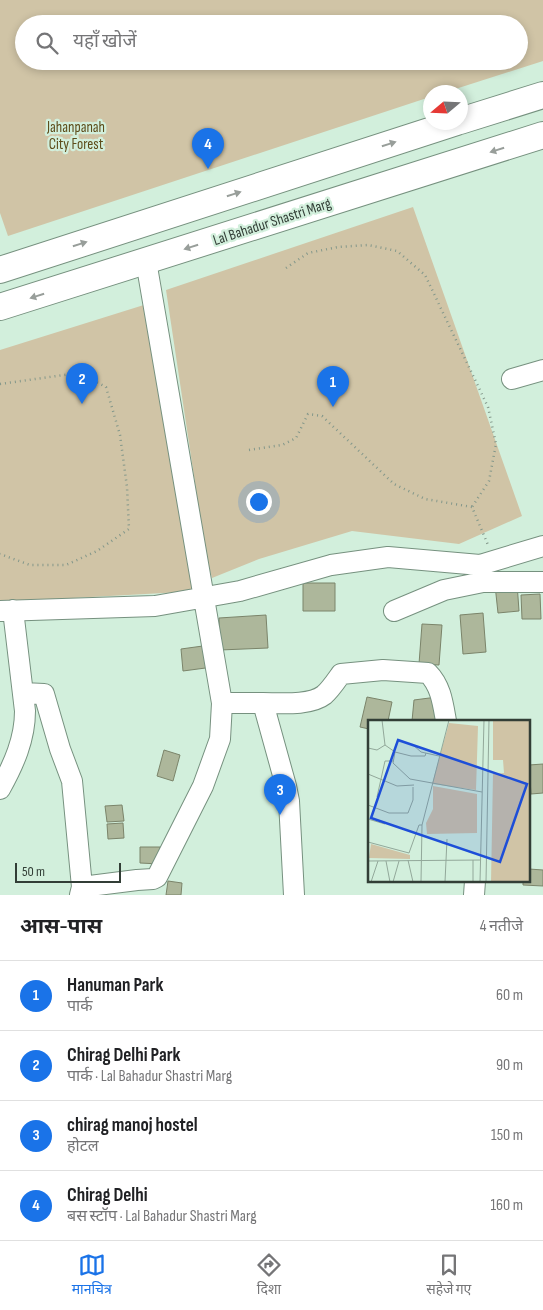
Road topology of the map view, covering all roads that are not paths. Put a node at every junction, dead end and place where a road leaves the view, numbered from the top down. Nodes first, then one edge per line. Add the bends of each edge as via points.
1 (543, 95) edge
2 (468, 118) edge
3 (432, 130) edge
4 (543, 136) edge
5 (146, 261) junction
6 (1, 268) edge
7 (0, 307) edge
8 (543, 370) edge
9 (512, 379) dead end
10 (543, 546) edge
11 (486, 569) junction
12 (543, 582) edge
13 (204, 598) junction
14 (7, 610) edge
15 (394, 611) dead end
16 (23, 693) junction
17 (222, 703) junction
18 (262, 703) junction
19 (446, 720) edge
20 (0, 789) edge
21 (475, 882) edge
22 (141, 887) edge
23 (81, 891) edge
24 (294, 895) edge
25 (474, 895) edge

1 - 2 main road
6 -> 3 main road
4 -> 5 main road, Lal Bahadur Shastri Marg
5 -> 7 main road, Lal Bahadur Shastri Marg
5 - 13 street
8 - 9 street
10 - 11 street
11 - 12 street
11 - 13 street via 388,557 331,565
11 - 15 street
13 - 14 street via 155,606
13 - 17 street
14 - 16 street
16 - 20 street via 23,740
16 - 23 street via 44,694 72,781
17 - 18 street
17 - 22 street via 220,739 203,786 157,877
18 - 19 street via 296,703 324,696 341,674 383,670 428,673 442,699
18 - 24 street via 289,801
21 - 25 street
22 - 23 street

